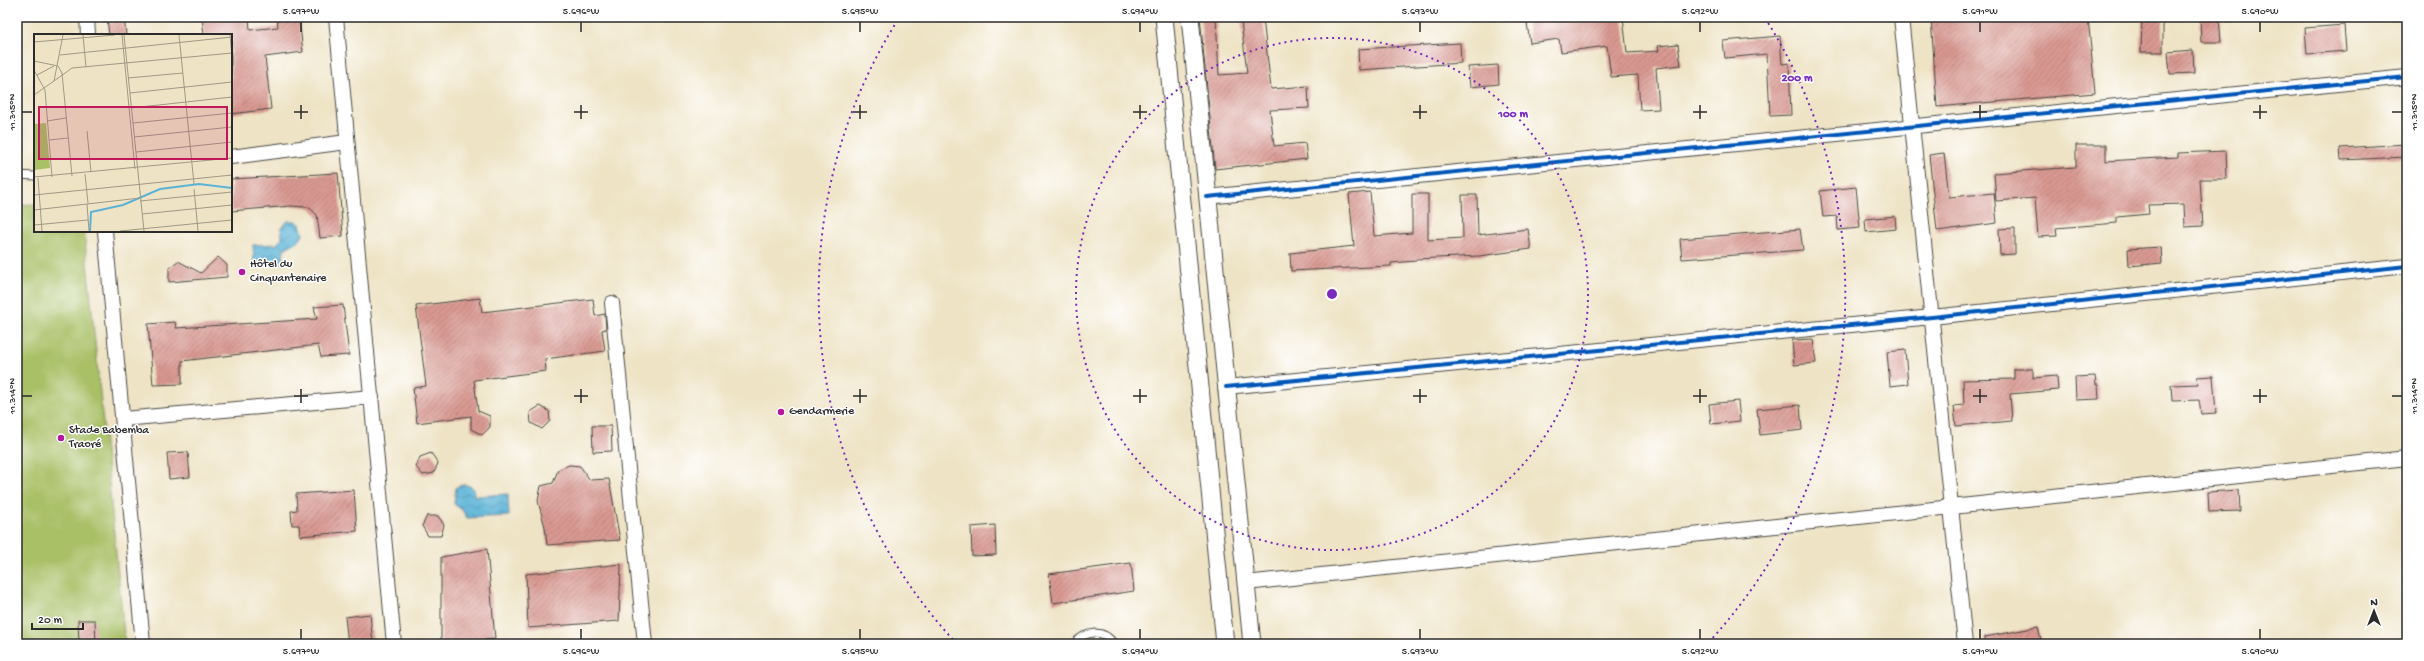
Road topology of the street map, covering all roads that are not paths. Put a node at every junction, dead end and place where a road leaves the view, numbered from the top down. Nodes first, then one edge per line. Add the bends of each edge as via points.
1 (87, 17) edge
2 (336, 17) edge
3 (1164, 17) edge
4 (1190, 17) edge
5 (1901, 17) edge
6 (88, 34) edge
7 (2407, 77) edge
8 (1912, 126) junction
9 (347, 142) junction
10 (232, 157) edge
11 (17, 175) edge
12 (34, 176) edge
13 (1207, 197) junction
14 (106, 232) edge
15 (2407, 266) edge
16 (612, 303) dead end
17 (1932, 317) junction
18 (1226, 387) junction
19 (372, 397) junction
20 (124, 419) junction
21 (2407, 458) edge
22 (1951, 507) junction
23 (1246, 583) junction
24 (143, 644) edge
25 (394, 644) edge
26 (645, 644) edge
27 (1074, 644) edge
28 (1114, 644) edge
29 (1225, 644) edge
30 (1252, 644) edge
31 (1965, 644) edge

1 - 6 street
2 - 9 street
3 - 29 street
4 - 13 street
5 - 8 street
7 - 8 street
8 - 13 street
8 - 17 street
9 - 10 street
9 - 19 street
11 - 12 lane
13 - 18 street
14 - 20 street
15 - 17 street
16 - 26 street
17 - 18 street
17 - 22 street
18 - 23 street
19 - 20 street
19 - 25 street
20 - 24 street
21 - 22 street
22 - 23 street
22 - 31 street
23 - 30 street
27 - 28 lane via 1085,635 1093,633 1108,637

